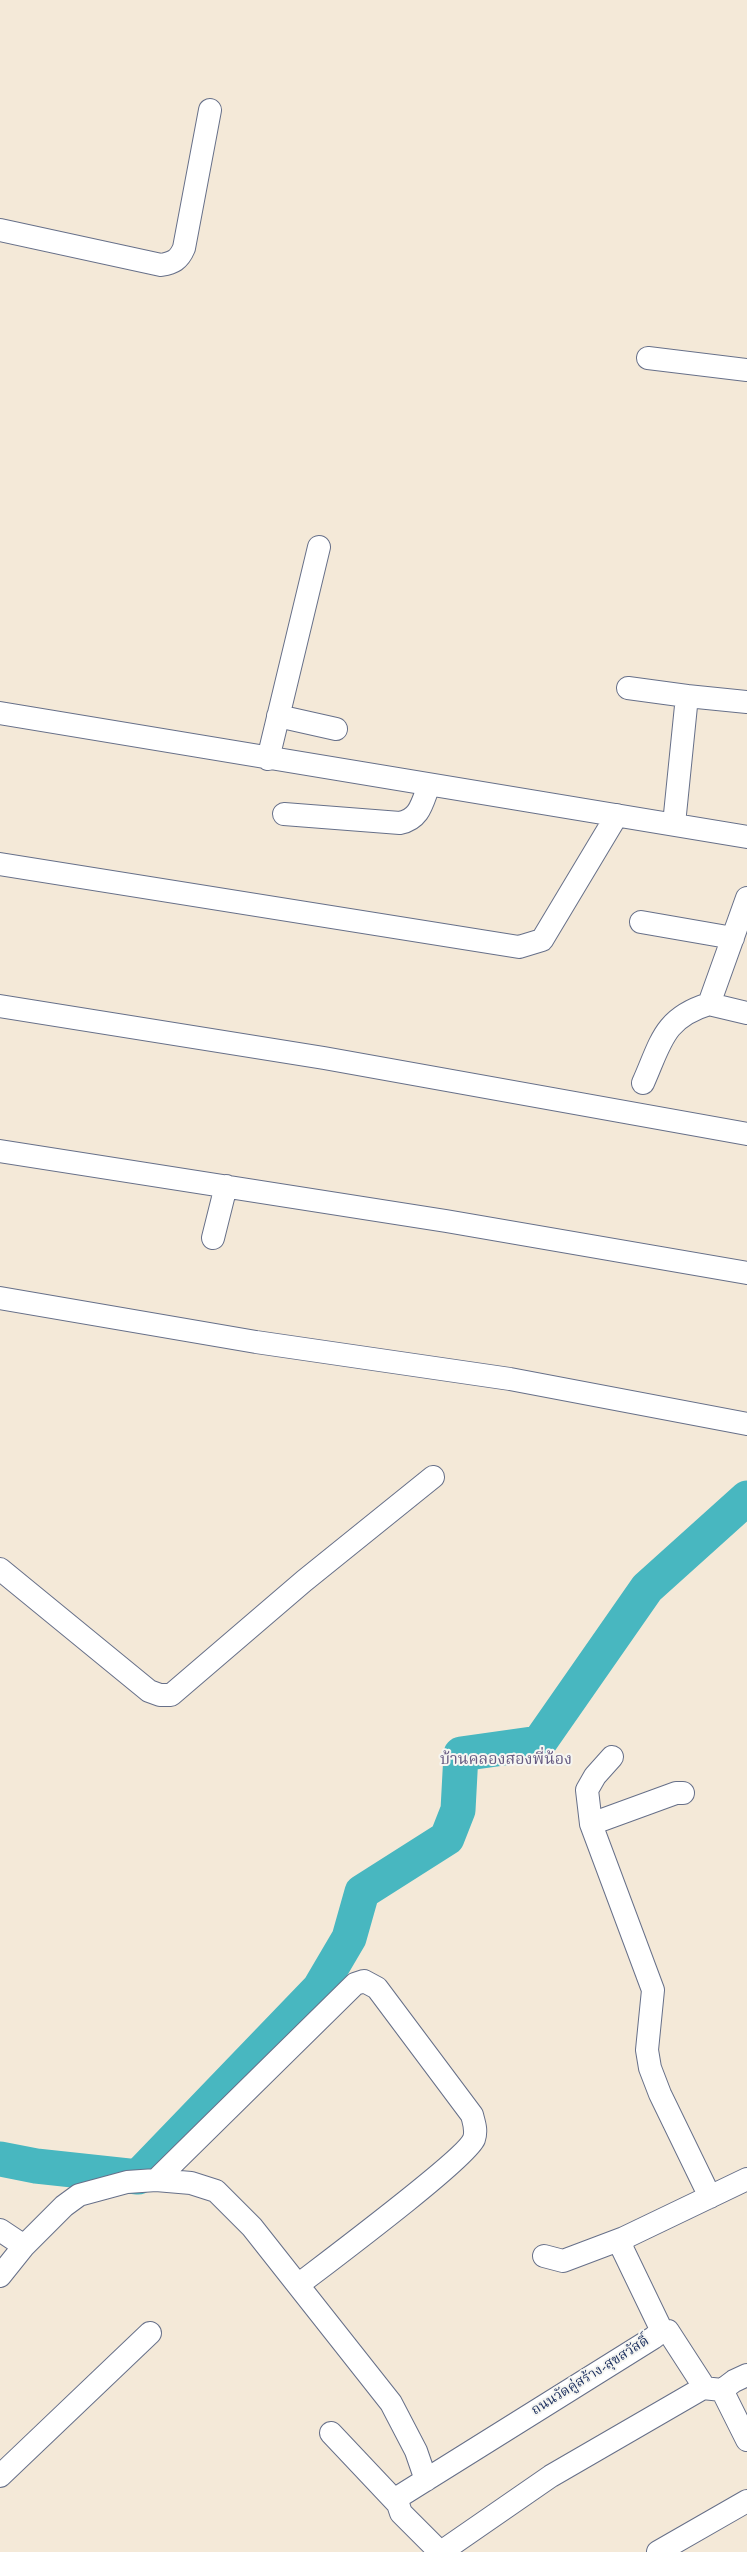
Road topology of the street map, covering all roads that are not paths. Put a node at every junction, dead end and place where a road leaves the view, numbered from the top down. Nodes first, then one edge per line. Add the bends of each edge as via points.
1 (210, 110) dead end
2 (0, 230) edge
3 (648, 358) dead end
4 (747, 370) edge
5 (320, 547) dead end
6 (628, 688) dead end
7 (687, 696) junction
8 (747, 702) edge
9 (0, 713) edge
10 (278, 716) junction
11 (336, 729) dead end
12 (268, 759) junction
13 (429, 785) junction
14 (284, 814) dead end
15 (617, 815) junction
16 (674, 824) junction
17 (747, 837) edge
18 (0, 864) edge
19 (747, 898) edge
20 (641, 922) dead end
21 (733, 938) junction
22 (709, 1004) junction
23 (0, 1006) edge
24 (747, 1013) edge
25 (643, 1083) dead end
26 (747, 1134) edge
27 (0, 1151) edge
28 (226, 1186) junction
29 (212, 1238) dead end
30 (747, 1273) edge
31 (0, 1298) edge
32 (747, 1424) edge
33 (433, 1477) dead end
34 (0, 1569) edge
35 (612, 1757) dead end
36 (683, 1793) dead end
37 (591, 1824) junction
38 (747, 2179) edge
39 (156, 2180) junction
40 (710, 2197) junction
41 (0, 2230) edge
42 (624, 2238) junction
43 (24, 2246) junction
44 (544, 2256) dead end
45 (0, 2276) edge
46 (298, 2285) junction
47 (662, 2331) junction
48 (150, 2333) dead end
49 (747, 2375) edge
50 (712, 2389) junction
51 (330, 2433) dead end
52 (747, 2440) edge
53 (0, 2476) edge
54 (426, 2480) junction
55 (747, 2501) edge
56 (398, 2504) junction
57 (441, 2552) edge
58 (658, 2552) edge

1 - 2 street via 184,248 180,257 172,263 161,265
3 - 4 street
5 - 10 street
6 - 7 street
7 - 8 street
7 - 16 street
9 - 12 street
10 - 11 street
10 - 12 street
12 - 13 street
13 - 14 street via 419,813 410,821 400,823
13 - 15 street
15 - 16 street
15 - 18 street via 542,940 519,947
16 - 17 street
19 - 21 street
20 - 21 street
21 - 22 street
22 - 24 street
22 - 25 street via 679,1017 666,1030
23 - 26 street via 324,1058
27 - 28 street
28 - 29 street
28 - 30 street
31 - 32 street via 256,1342 510,1379
33 - 34 street via 304,1581 171,1695 149,1691
35 - 37 street via 595,1776 587,1790
36 - 37 street via 676,1793
37 - 40 street via 653,1990 647,2050 650,2068
38 - 40 street
39 - 43 street via 127,2182 79,2195 64,2206
39 - 46 street via 190,2183 216,2191 252,2227
39 - 46 street via 355,1984 364,1981 377,1988 472,2115 476,2127 474,2139 440,2172
40 - 42 street
41 - 43 street
42 - 44 street via 563,2261
42 - 47 street, ถนนวัดคู่สร้าง-สุขสวัสดิ์ via 622,2248
43 - 45 street
46 - 54 street via 391,2403 416,2451
47 - 50 street via 668,2331 701,2382
47 - 54 street, ถนนวัดคู่สร้าง-สุขสวัสดิ์
48 - 53 street
49 - 50 street
50 - 52 street
50 - 57 street via 551,2476
51 - 56 street
54 - 56 street, ถนนวัดคู่สร้าง-สุขสวัสดิ์ via 400,2496
55 - 58 street
56 - 57 street via 402,2513

